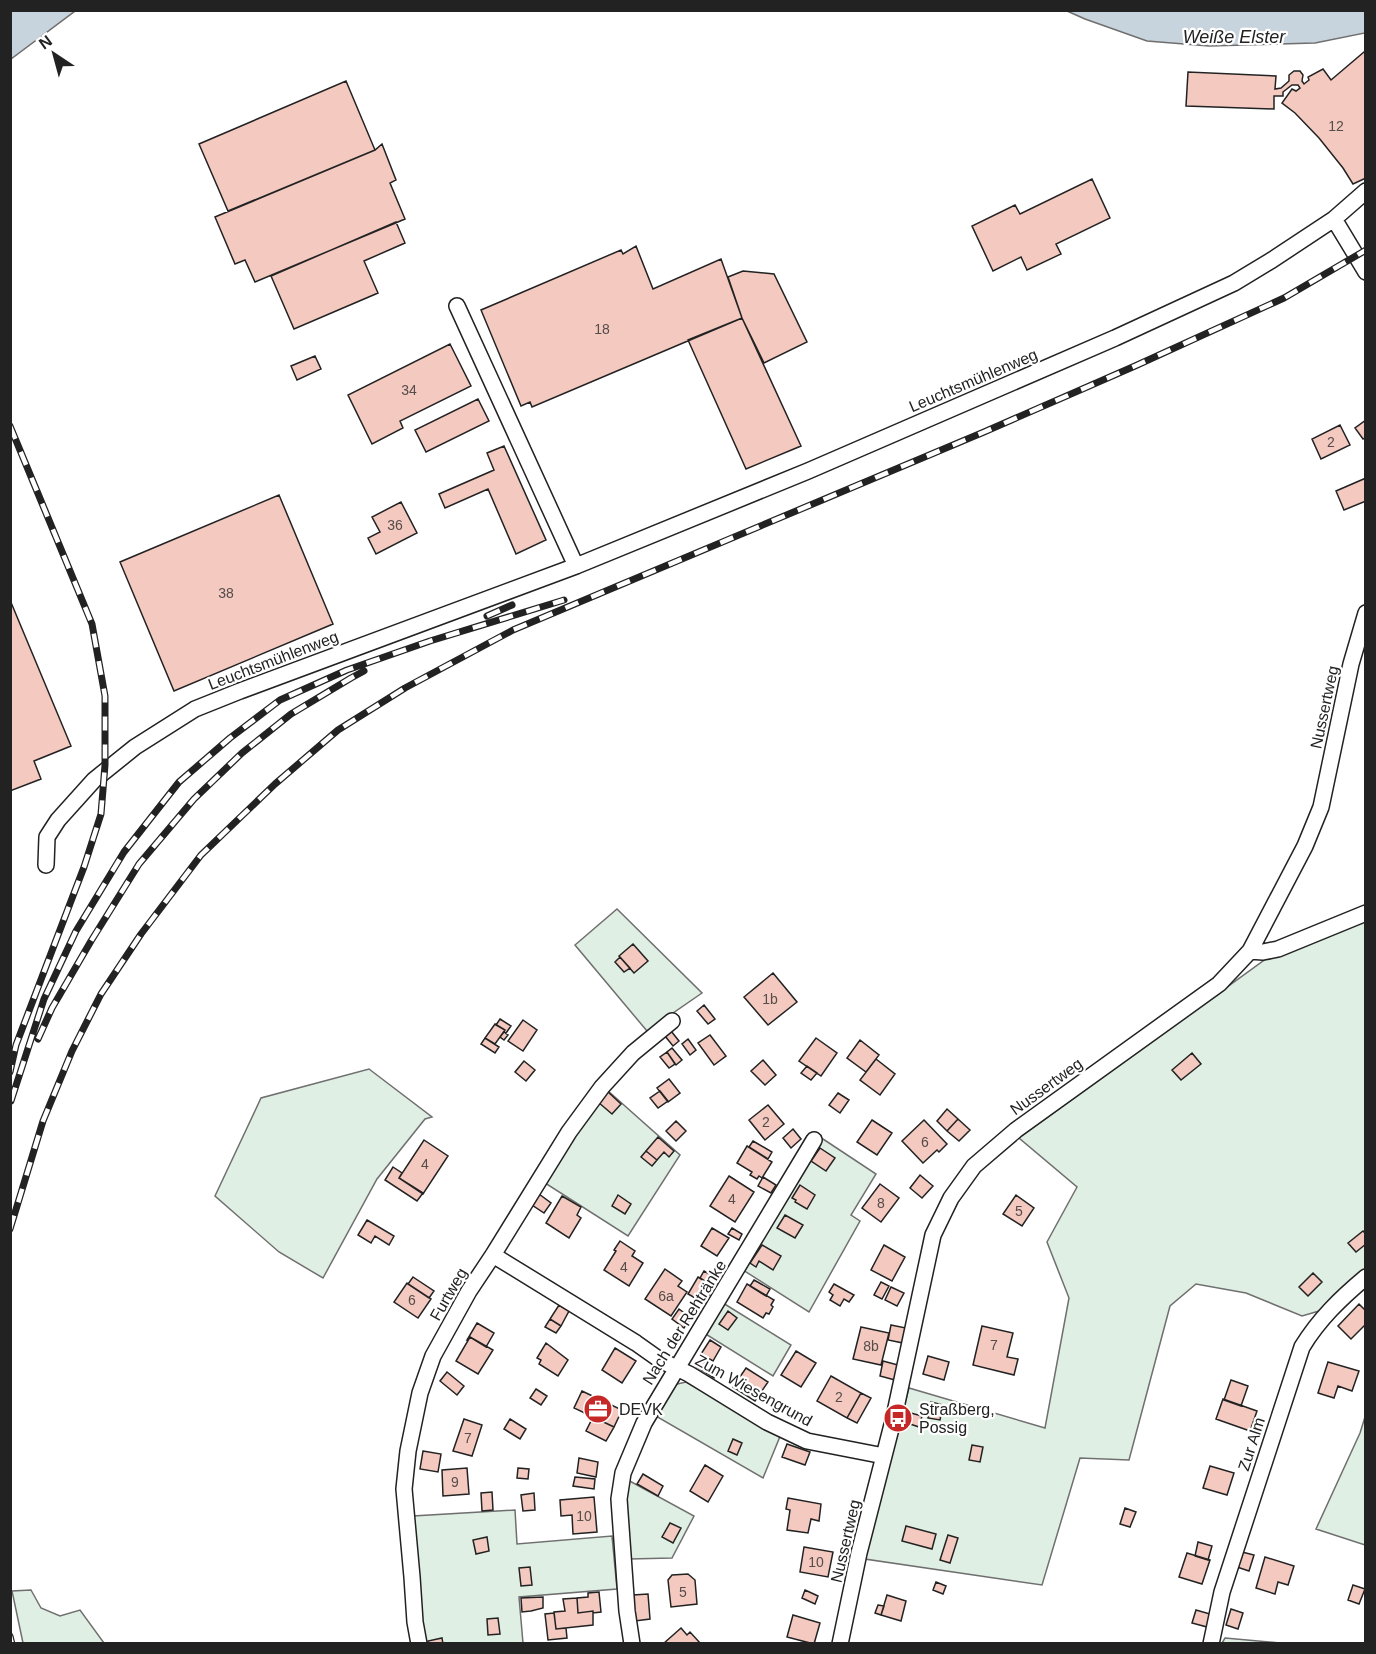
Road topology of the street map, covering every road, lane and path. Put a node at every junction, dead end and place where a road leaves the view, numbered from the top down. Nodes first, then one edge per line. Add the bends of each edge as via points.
1 (1365, 191) edge
2 (1334, 219) junction
3 (1365, 272) edge
4 (457, 306) dead end
5 (576, 566) junction
6 (1365, 613) edge
7 (45, 865) dead end
8 (1365, 913) edge
9 (1250, 951) junction
10 (672, 1021) dead end
11 (814, 1140) dead end
12 (494, 1255) junction
13 (1365, 1277) edge
14 (676, 1368) junction
15 (884, 1456) junction
16 (419, 1644) edge
17 (632, 1644) edge
18 (840, 1644) edge
19 (1211, 1644) edge

1 - 2 street, Leuchtsmühlenweg
2 - 3 street
2 - 5 street, Leuchtsmühlenweg via 1234,283 1114,338 808,471
4 - 5 street
5 - 7 street, Leuchtsmühlenweg via 195,709 135,747 94,780 47,837
6 - 9 street, Nussertweg via 1321,807
8 - 9 street via 1278,950
9 - 15 street, Nussertweg via 1219,984 1016,1130 974,1166 951,1198 933,1235
10 - 12 street, Furtweg via 633,1053 603,1087 569,1132
11 - 14 street, Nach der Rehtränke
12 - 14 street, Zum Wiesengrund
12 - 16 street, Furtweg via 433,1356 420,1393 408,1451 404,1489
13 - 19 street, Zur Alm via 1330,1309 1302,1347 1221,1592
14 - 15 street, Zum Wiesengrund via 807,1441
14 - 17 street, Nach der Rehtränke via 644,1423 623,1473 619,1499
15 - 18 street, Nussertweg

